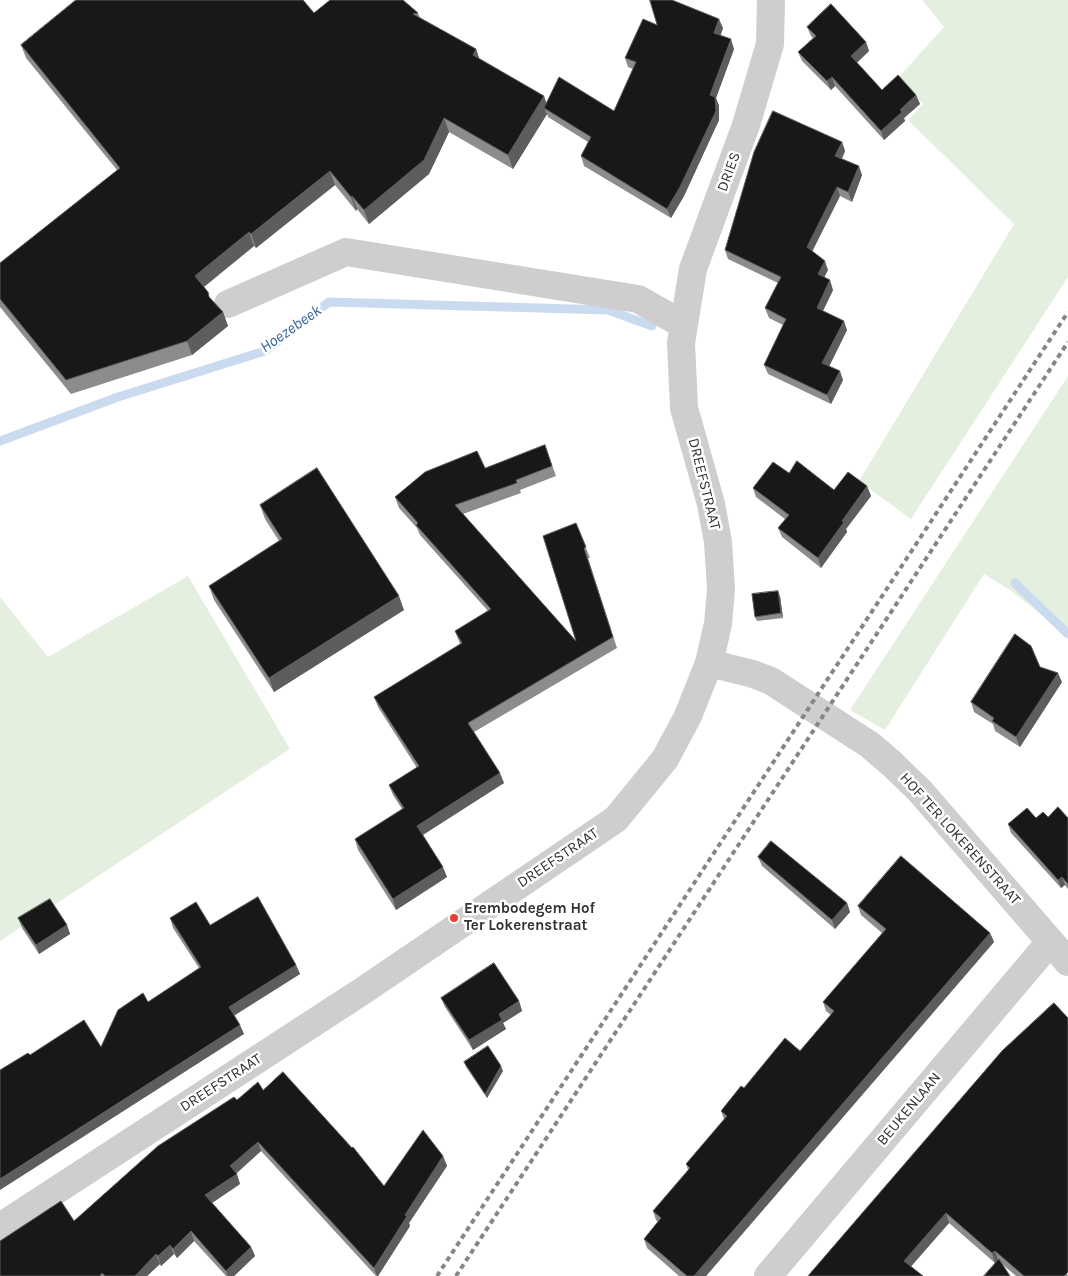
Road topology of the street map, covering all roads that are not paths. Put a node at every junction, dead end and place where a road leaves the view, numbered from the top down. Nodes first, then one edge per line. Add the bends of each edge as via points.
1 (771, 0) edge
2 (228, 304) dead end
3 (683, 334) junction
4 (708, 663) junction
5 (1059, 952) edge
6 (0, 1227) edge
7 (768, 1276) edge

1 - 3 street, DRIES via 770,44 746,125 693,269
2 - 3 street via 346,252 638,299
3 - 4 street, DREEFSTRAAT via 684,408 718,542 721,589 718,624
4 - 5 street, HOF TER LOKERENSTRAAT via 771,681 870,746 920,791
4 - 6 street, DREEFSTRAAT via 688,716 665,759 616,818 364,990
5 - 7 street, BEUKENLAAN

